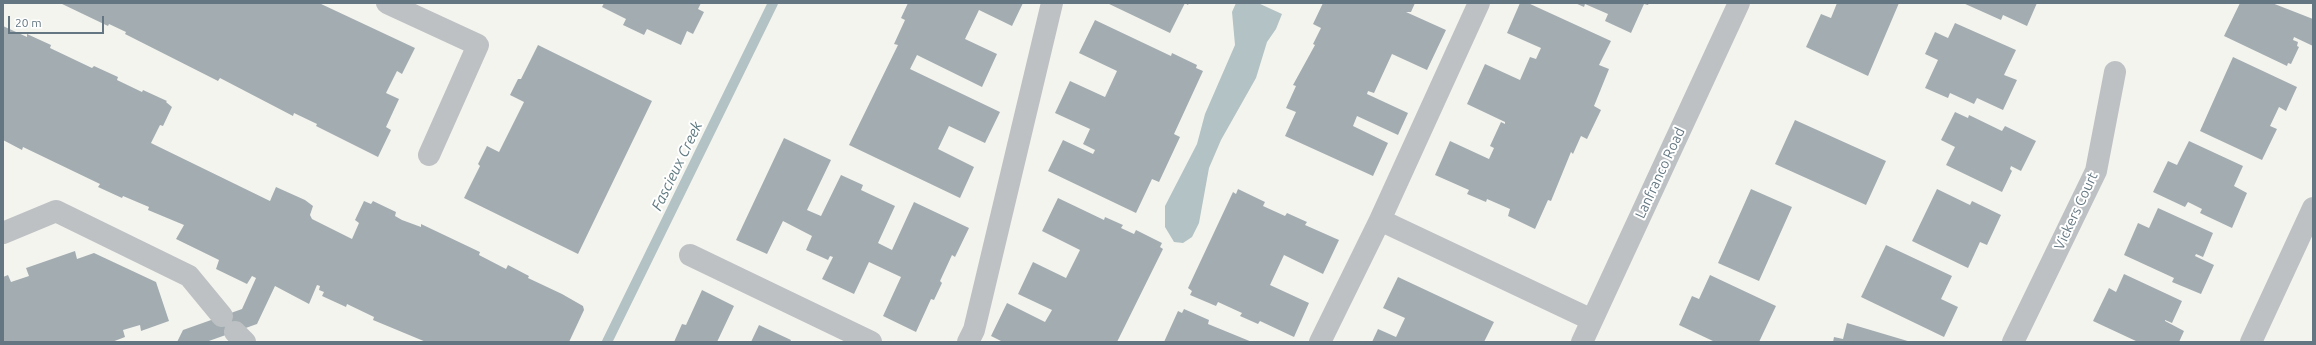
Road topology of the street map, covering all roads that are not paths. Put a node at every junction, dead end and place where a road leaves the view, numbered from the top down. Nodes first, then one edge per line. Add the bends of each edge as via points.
1 (387, 3) edge
2 (1052, 3) edge
3 (1479, 3) edge
4 (1738, 3) edge
5 (2115, 72) dead end
6 (429, 155) dead end
7 (2313, 208) edge
8 (1380, 220) junction
9 (3, 233) edge
10 (690, 255) dead end
11 (1592, 320) junction
12 (234, 330) edge
13 (871, 342) edge
14 (968, 342) edge
15 (1320, 342) edge
16 (1582, 342) edge
17 (2013, 342) edge
18 (2251, 342) edge

1 - 6 street via 478,45
2 - 14 street via 974,330
3 - 8 street
4 - 11 street, Lanfranco Road
5 - 17 street, Vickers Court via 2096,172
7 - 18 street
8 - 11 street
8 - 15 street
9 - 12 street via 56,211 189,276
10 - 13 street
11 - 16 street, Lanfranco Road

